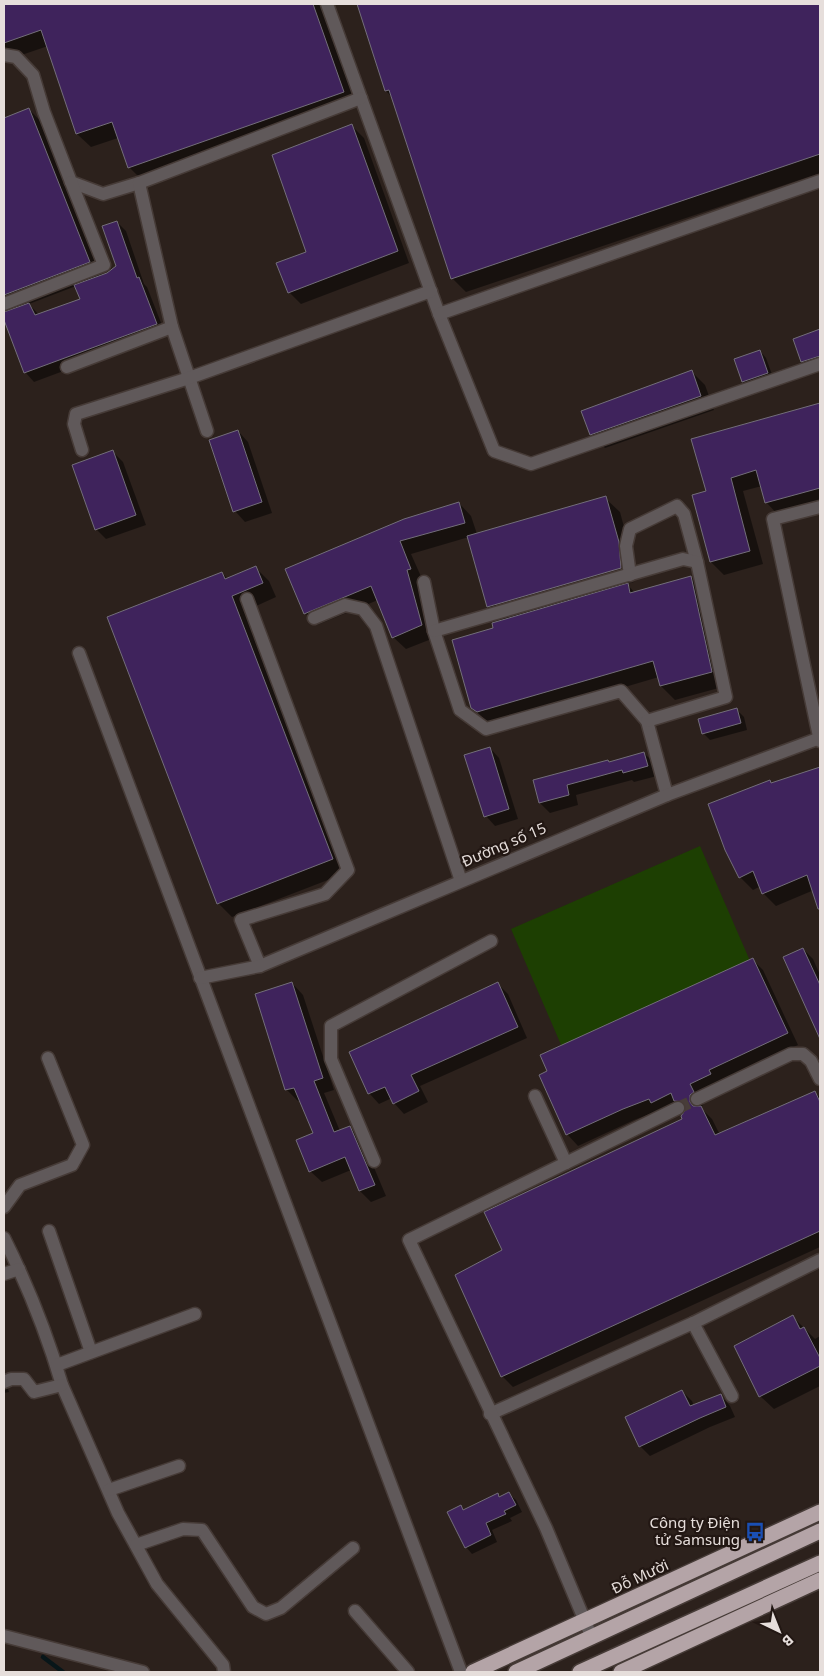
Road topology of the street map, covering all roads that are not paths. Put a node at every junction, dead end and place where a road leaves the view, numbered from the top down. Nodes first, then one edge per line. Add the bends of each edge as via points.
1 (327, 4) edge
2 (4, 55) edge
3 (361, 98) junction
4 (820, 181) edge
5 (71, 182) junction
6 (139, 183) junction
7 (431, 291) junction
8 (4, 304) edge
9 (439, 314) junction
10 (172, 327) junction
11 (820, 364) edge
12 (67, 367) dead end
13 (189, 378) junction
14 (207, 431) dead end
15 (82, 450) dead end
16 (820, 507) edge
17 (696, 562) junction
18 (630, 575) junction
19 (424, 582) dead end
20 (248, 599) dead end
21 (314, 618) dead end
22 (434, 631) junction
23 (79, 653) dead end
24 (647, 721) junction
25 (820, 739) edge
26 (667, 795) junction
27 (461, 881) junction
28 (491, 941) dead end
29 (260, 966) junction
30 (200, 978) junction
31 (48, 1058) dead end
32 (820, 1079) edge
33 (535, 1096) dead end
34 (697, 1098) tunnel mouth
35 (678, 1108) tunnel mouth
36 (374, 1161) dead end
37 (566, 1164) junction
38 (4, 1207) edge
39 (48, 1231) dead end
40 (4, 1238) edge
41 (820, 1260) edge
42 (19, 1269) junction
43 (4, 1274) edge
44 (195, 1314) dead end
45 (693, 1323) junction
46 (91, 1352) junction
47 (57, 1365) junction
48 (4, 1382) edge
49 (62, 1385) junction
50 (732, 1396) dead end
51 (490, 1414) junction
52 (179, 1466) dead end
53 (109, 1490) junction
54 (820, 1512) edge
55 (820, 1531) edge
56 (136, 1545) junction
57 (353, 1548) dead end
58 (820, 1563) edge
59 (820, 1580) edge
60 (355, 1611) dead end
61 (586, 1621) junction
62 (4, 1636) edge
63 (592, 1638) junction
64 (143, 1672) edge
65 (224, 1672) edge
66 (408, 1672) edge
67 (461, 1672) edge
68 (473, 1672) edge
69 (516, 1672) edge
70 (580, 1672) edge
71 (621, 1672) edge

1 - 3 street
2 - 5 street via 16,57 33,75
3 - 6 street
3 - 7 street
4 - 9 street
5 - 6 street via 103,194
5 - 8 street via 104,265
6 - 10 street
7 - 9 street
7 - 13 street
9 - 11 street via 494,451 530,464
10 - 12 street
10 - 13 street
13 - 14 street
13 - 15 street via 76,414 74,424
16 - 25 street via 773,519
17 - 18 street via 684,560
17 - 18 street via 684,514 678,506 630,529 626,546
17 - 24 street via 726,697
18 - 22 street
19 - 22 street
20 - 29 street via 348,870 325,894 241,920
21 - 27 street via 345,605 362,609 376,626
22 - 24 street via 460,710 486,729 621,691
23 - 30 street
24 - 26 street
25 - 26 street, Đường số 15
26 - 27 street, Đường số 15
27 - 29 street, Đường số 15
28 - 36 street via 331,1026 331,1060
29 - 30 street, Đường số 15
30 - 67 street
31 - 38 street via 83,1146 72,1165 20,1185
32 - 34 street via 811,1061 803,1054 791,1054
33 - 37 street
35 - 37 street
37 - 51 street via 409,1240
39 - 46 street
40 - 42 street
41 - 45 street
42 - 43 street
42 - 47 street
44 - 46 street
45 - 50 street
45 - 51 street
46 - 47 street
47 - 49 street
48 - 49 street via 24,1379 34,1392
49 - 53 street
51 - 61 street via 546,1528
52 - 53 street
53 - 56 street
54 - 61 highway, Đỗ Mười
55 - 63 highway
56 - 57 street via 183,1529 202,1530 254,1606 266,1614 281,1608
56 - 65 street via 157,1584 223,1666
58 - 70 highway
59 - 71 highway
60 - 66 street
61 - 63 street
61 - 68 highway, Đỗ Mười
62 - 64 street
63 - 69 highway

